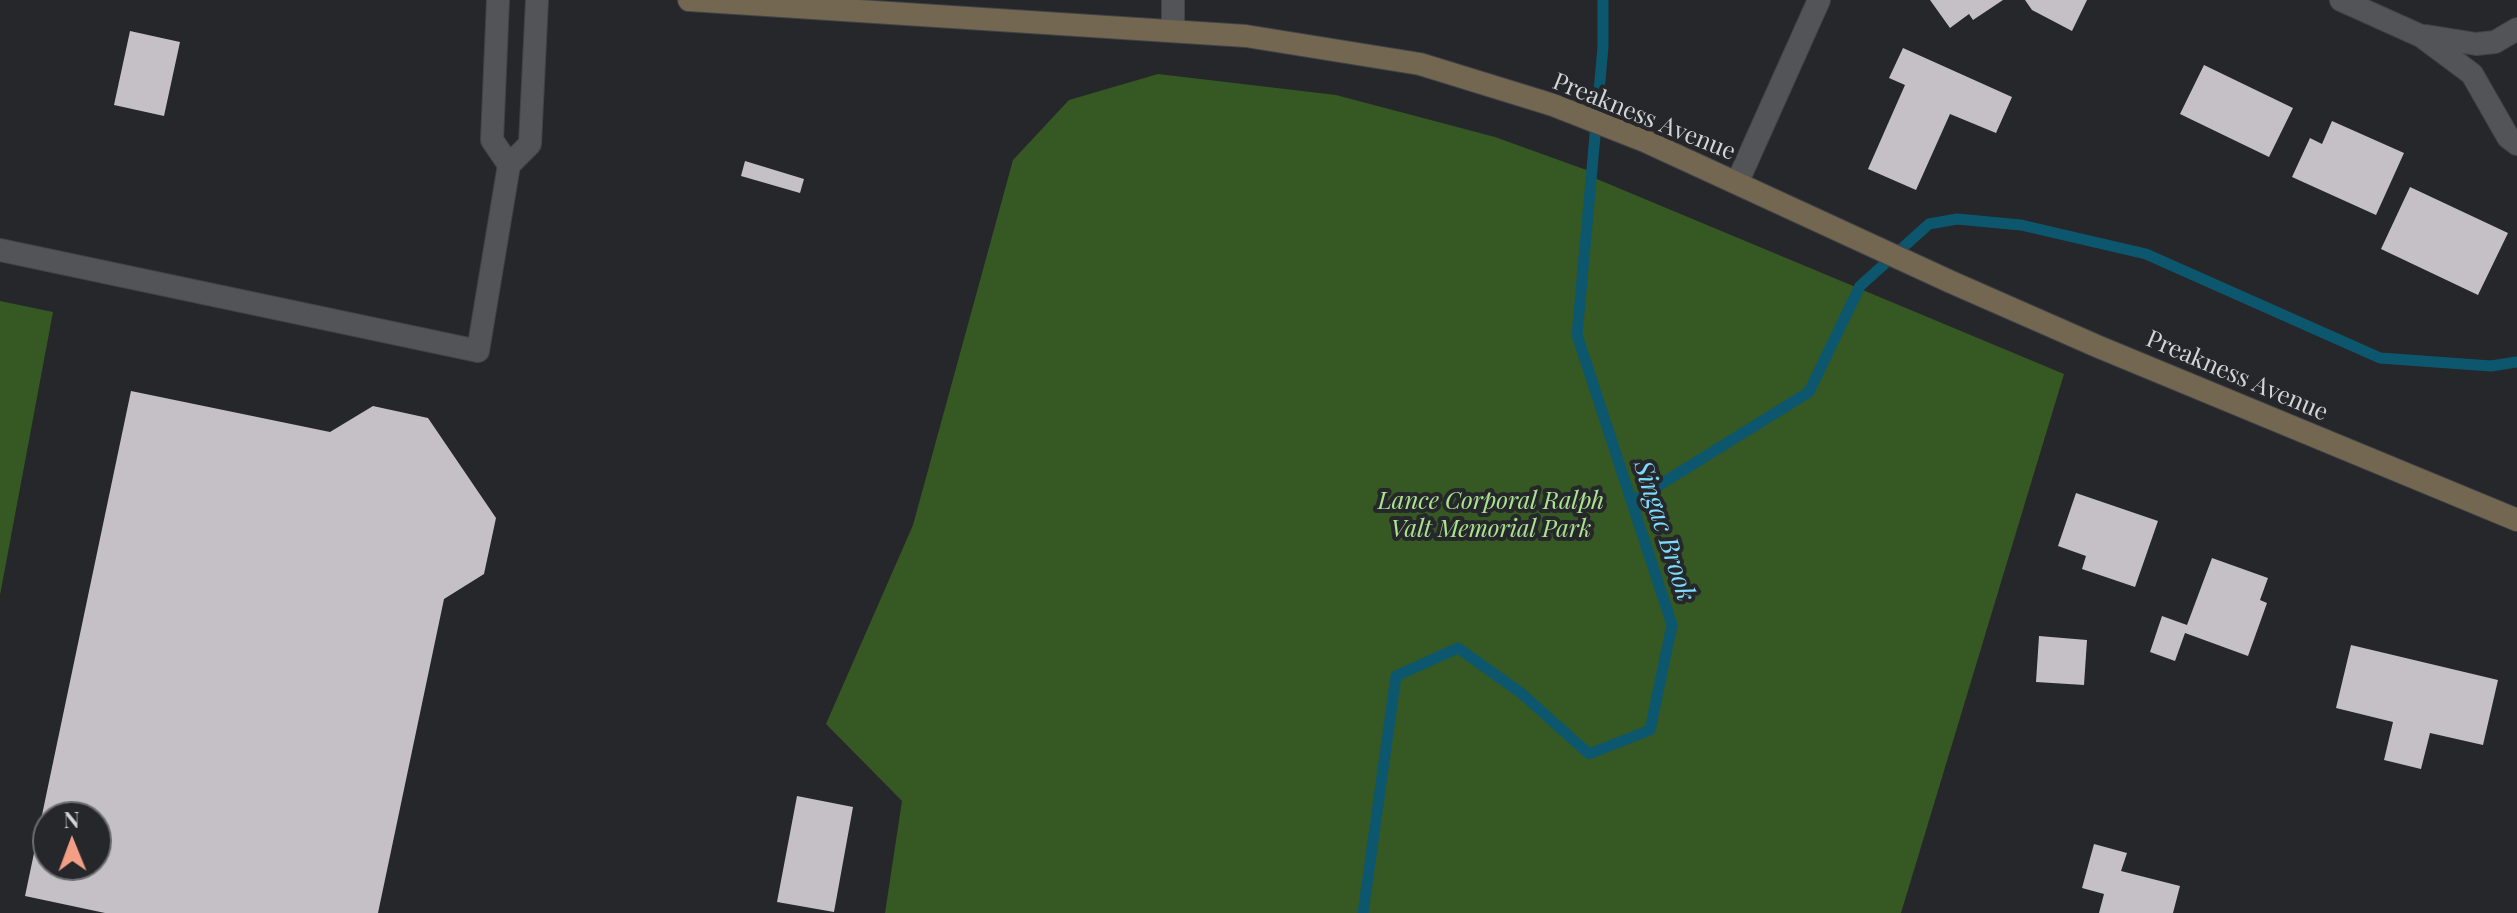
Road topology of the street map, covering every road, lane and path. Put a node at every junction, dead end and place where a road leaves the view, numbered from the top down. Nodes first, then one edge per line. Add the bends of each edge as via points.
1 (498, 0) edge
2 (537, 0) edge
3 (689, 0) edge
4 (1173, 0) edge
5 (1819, 0) edge
6 (2341, 0) edge
7 (2517, 29) edge
8 (1173, 31) junction
9 (2421, 36) junction
10 (2517, 144) edge
11 (509, 165) junction
12 (1737, 183) junction
13 (0, 250) edge
14 (2517, 520) edge

1 - 11 street via 492,140
2 - 11 street via 530,144
3 - 8 main road, Preakness Avenue
4 - 8 street
5 - 12 street
6 - 9 street
7 - 9 street via 2495,42 2476,44
8 - 12 main road, Preakness Avenue via 1246,36 1420,64 1579,115
9 - 10 street via 2472,74
11 - 13 street via 478,351
12 - 14 main road, Preakness Avenue via 2099,347

